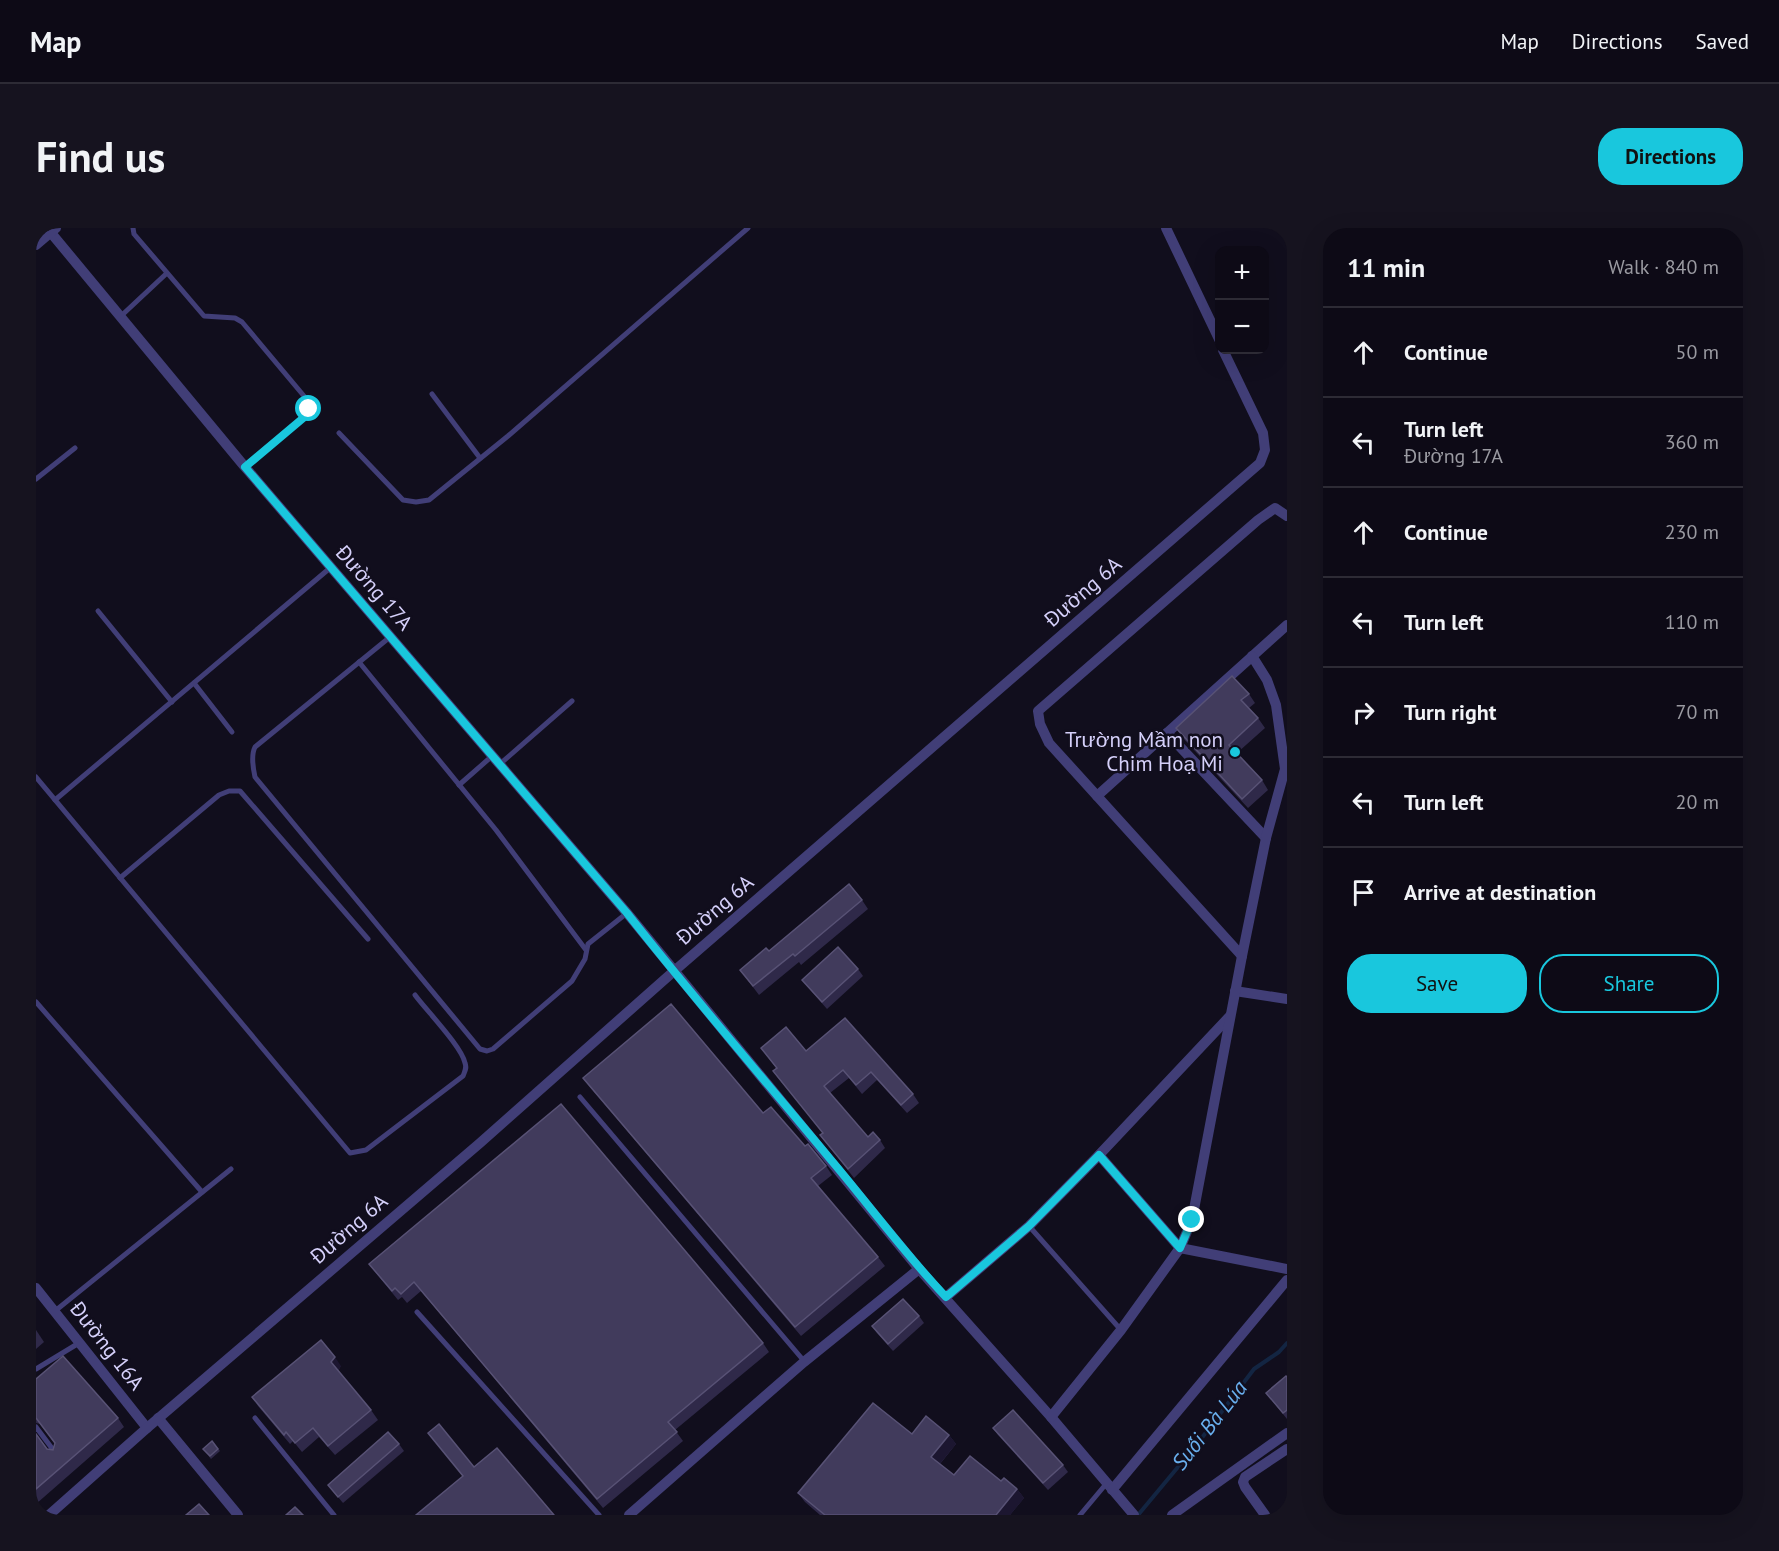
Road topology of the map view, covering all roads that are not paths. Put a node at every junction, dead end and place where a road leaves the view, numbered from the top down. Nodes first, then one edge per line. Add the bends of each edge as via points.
1 (133, 228) edge
2 (748, 228) edge
3 (1166, 228) edge
4 (51, 229) edge
5 (36, 244) edge
6 (167, 273) junction
7 (121, 316) junction
8 (1215, 331) edge
9 (1225, 354) edge
10 (432, 394) dead end
11 (339, 433) dead end
12 (75, 448) dead end
13 (480, 458) junction
14 (245, 467) junction
15 (36, 479) edge
16 (1287, 516) edge
17 (330, 568) junction
18 (98, 611) dead end
19 (1287, 624) edge
20 (390, 636) junction
21 (1252, 656) junction
22 (359, 662) junction
23 (194, 683) junction
24 (572, 701) dead end
25 (172, 702) junction
26 (232, 732) dead end
27 (1167, 734) junction
28 (495, 761) junction
29 (36, 777) edge
30 (459, 785) junction
31 (1097, 796) junction
32 (55, 800) junction
33 (1266, 838) junction
34 (120, 878) junction
35 (627, 913) junction
36 (368, 939) dead end
37 (586, 950) junction
38 (1242, 956) junction
39 (673, 972) junction
40 (1235, 991) junction
41 (415, 995) dead end
42 (1287, 999) edge
43 (36, 1002) edge
44 (1230, 1016) junction
45 (580, 1096) dead end
46 (1099, 1155) junction
47 (231, 1169) dead end
48 (202, 1192) junction
49 (1029, 1226) junction
50 (1180, 1248) junction
51 (919, 1269) junction
52 (1287, 1269) edge
53 (1287, 1280) edge
54 (36, 1288) edge
55 (946, 1297) junction
56 (55, 1311) junction
57 (417, 1312) dead end
58 (1121, 1330) junction
59 (79, 1343) junction
60 (804, 1362) junction
61 (36, 1369) edge
62 (1051, 1417) junction
63 (158, 1418) junction
64 (255, 1418) dead end
65 (36, 1427) edge
66 (147, 1428) junction
67 (1287, 1433) edge
68 (1287, 1449) edge
69 (57, 1455) edge
70 (1112, 1490) junction
71 (49, 1515) edge
72 (238, 1515) edge
73 (334, 1515) edge
74 (599, 1515) edge
75 (629, 1515) edge
76 (1080, 1515) edge
77 (1134, 1515) edge
78 (1172, 1515) edge
79 (1265, 1515) edge

1 - 6 lane
2 - 13 lane
3 - 8 street
4 - 5 street
4 - 7 street, Đường 17A
6 - 7 lane
6 - 14 lane via 204,316 242,322 309,402 308,414
7 - 14 street, Đường 17A
9 - 39 street, Đường 6A via 1263,433 1265,450 1260,463
10 - 13 lane
11 - 13 lane via 403,500 429,500
12 - 15 lane
14 - 17 street, Đường 17A
16 - 31 street via 1275,508 1258,520 1038,711 1049,743
17 - 20 street, Đường 17A
17 - 23 lane
18 - 25 lane
19 - 21 street
20 - 22 lane
20 - 28 street, Đường 17A
21 - 27 street
21 - 33 street via 1276,705 1285,769
22 - 30 lane
22 - 37 lane via 255,747 255,777 480,1049 493,1049 572,981
23 - 25 lane
23 - 26 lane
24 - 28 lane
25 - 32 lane
27 - 31 street
27 - 33 street
28 - 30 lane
28 - 35 street, Đường 17A
29 - 32 lane
30 - 37 lane
31 - 38 street
32 - 34 lane
33 - 38 street
34 - 36 lane via 219,795 240,791
34 - 41 lane via 350,1153 366,1150 463,1076 465,1061 457,1046
35 - 37 lane via 588,944
35 - 39 street, Đường 17A
38 - 40 street
39 - 51 street, Đường 17A
39 - 63 street, Đường 6A
40 - 42 street
40 - 44 street
43 - 48 lane
44 - 46 street
44 - 50 street via 1192,1220
45 - 60 lane
46 - 49 street
46 - 50 street
47 - 48 lane
48 - 56 lane
49 - 55 street
49 - 58 lane
50 - 52 street
50 - 58 street
51 - 55 street, Đường 17A
51 - 60 street
53 - 70 street
54 - 56 street, Đường 16A
55 - 62 street, Đường 17A
56 - 59 street, Đường 16A
57 - 74 lane
58 - 62 street
59 - 61 lane
59 - 66 street, Đường 16A
60 - 75 street
62 - 70 street, Đường 17A
63 - 66 street, Đường 6A
63 - 72 street
64 - 73 lane
65 - 69 lane
66 - 71 street, Đường 6A
67 - 78 street
68 - 79 street via 1243,1482
70 - 76 lane
70 - 77 street

